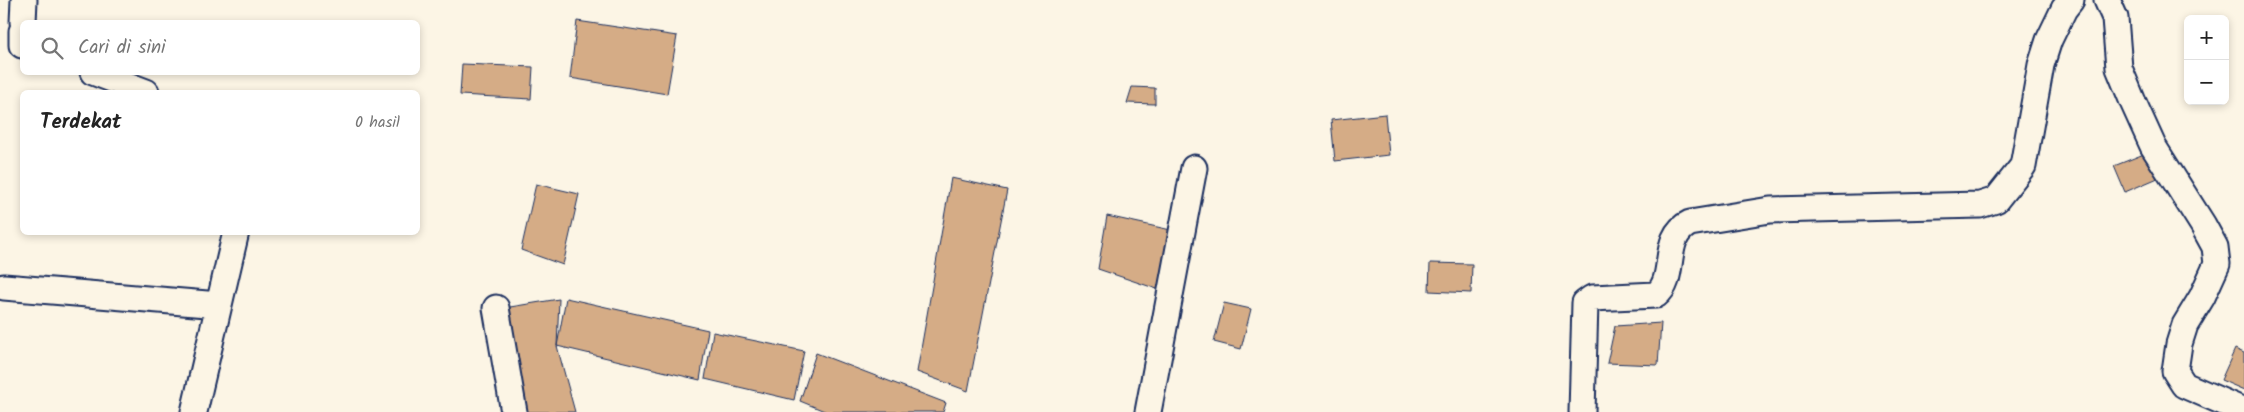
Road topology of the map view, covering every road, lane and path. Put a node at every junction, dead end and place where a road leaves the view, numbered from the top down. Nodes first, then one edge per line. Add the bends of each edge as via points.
1 (24, 0) edge
2 (2071, 0) edge
3 (2107, 0) edge
4 (23, 20) edge
5 (100, 75) edge
6 (141, 90) edge
7 (1194, 168) dead end
8 (235, 235) edge
9 (4, 286) dead end
10 (219, 305) junction
11 (496, 308) dead end
12 (2244, 411) edge
13 (194, 412) edge
14 (514, 412) edge
15 (1148, 412) edge
16 (1582, 412) edge

1 - 4 street
2 - 16 street via 2049,40 2041,65 2023,166 1996,200 1980,205 1770,210 1683,226 1675,237 1660,292 1652,296 1592,298 1585,303
3 - 12 street via 2116,18 2119,68 2133,102 2153,146 2215,247 2217,264 2202,297 2184,325 2175,371 2184,385
5 - 6 street
7 - 15 street
8 - 10 street
9 - 10 street
10 - 13 street
11 - 14 street

